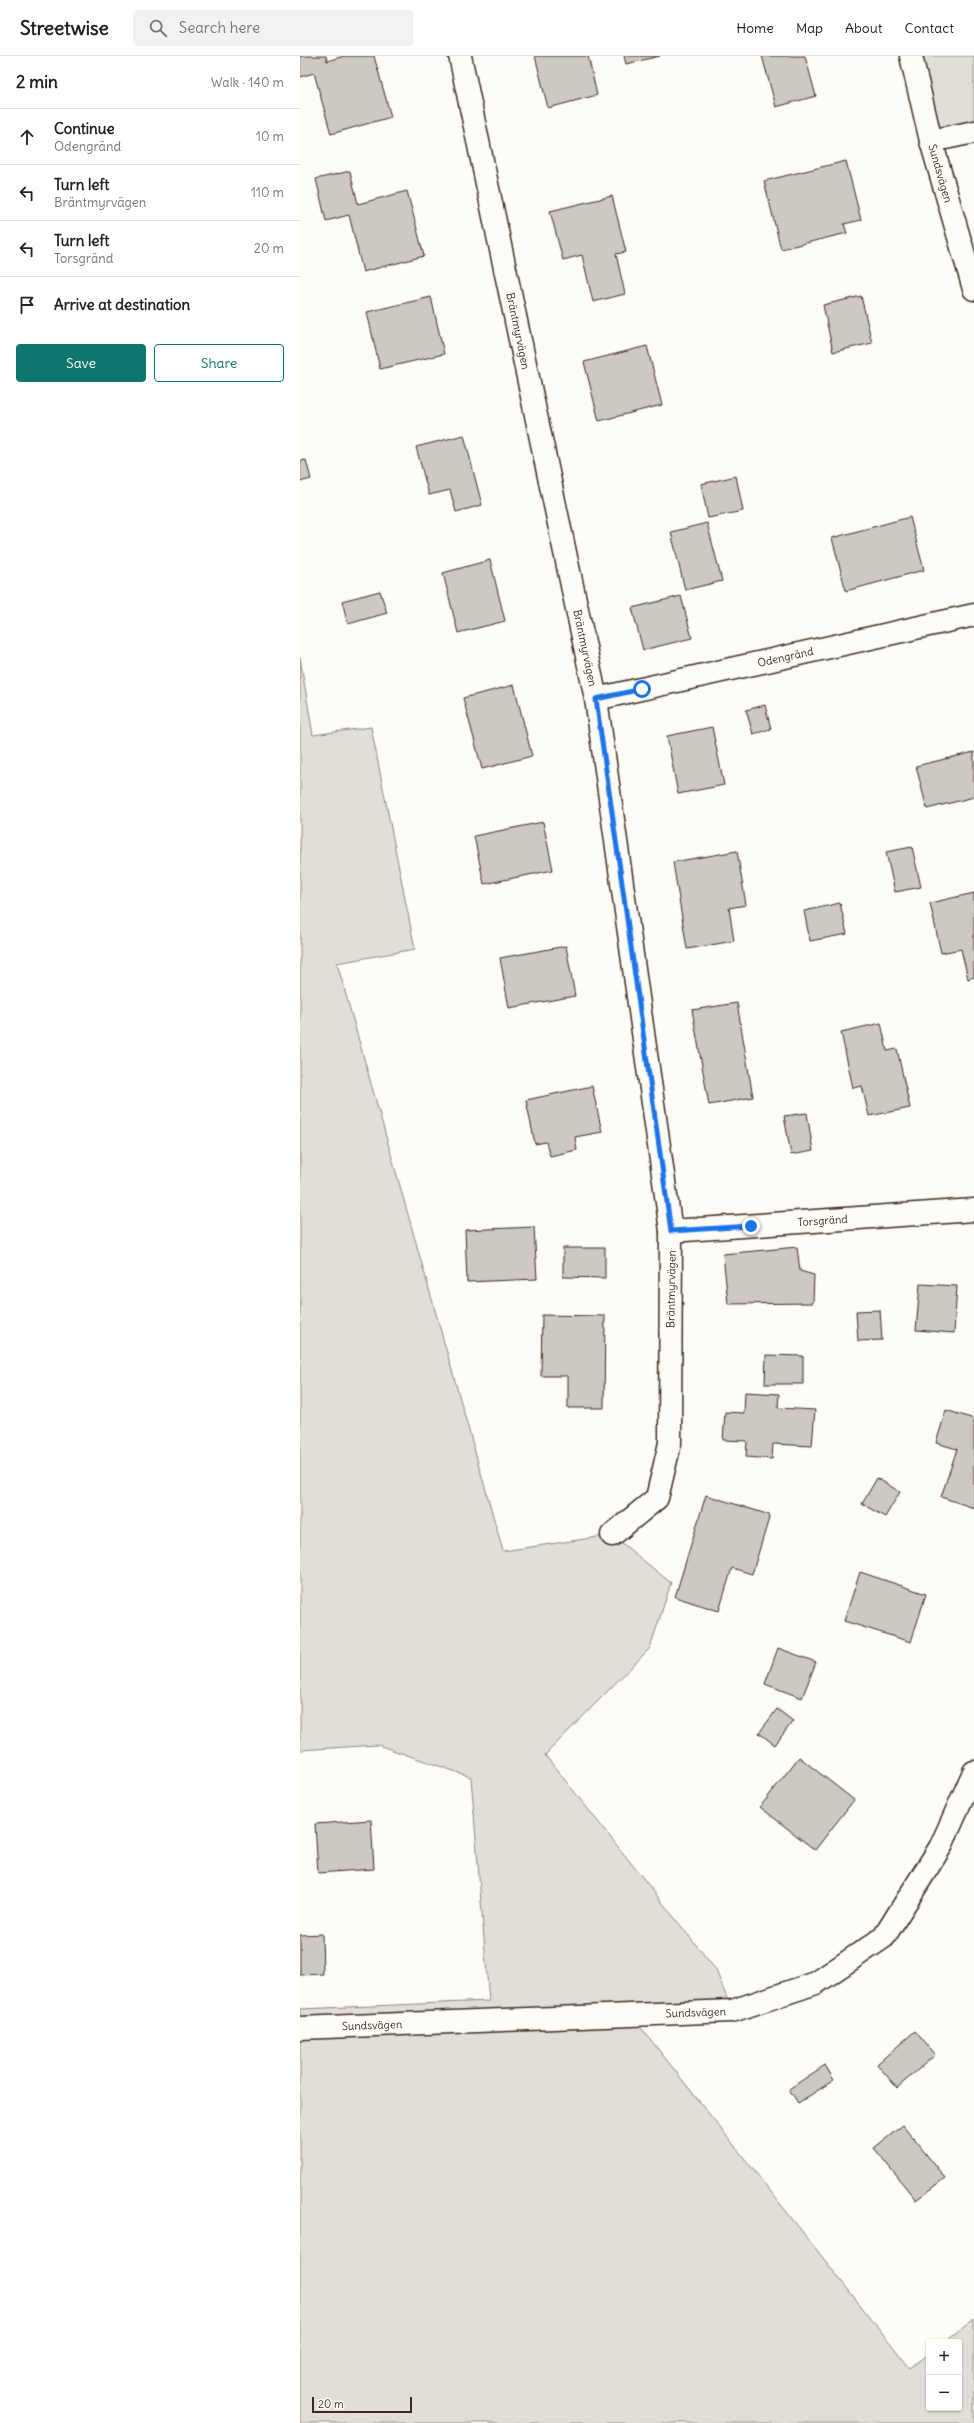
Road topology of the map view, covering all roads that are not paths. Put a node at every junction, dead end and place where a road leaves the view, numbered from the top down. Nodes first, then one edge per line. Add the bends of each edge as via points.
1 (460, 56) edge
2 (910, 56) edge
3 (974, 132) edge
4 (932, 142) junction
5 (974, 289) edge
6 (974, 615) edge
7 (596, 699) junction
8 (974, 1210) edge
9 (671, 1231) junction
10 (612, 1535) dead end
11 (974, 1772) edge
12 (300, 2028) edge

1 - 7 street, Bräntmyrvägen
2 - 4 street, Sundsvägen
3 - 4 street
4 - 5 street, Sundsvägen
6 - 7 street, Odengränd
7 - 9 street, Bräntmyrvägen
8 - 9 street, Torsgränd
9 - 10 street, Bräntmyrvägen via 670,1443 657,1498
11 - 12 street, Sundsvägen via 941,1846 884,1937 816,1983 732,2011

